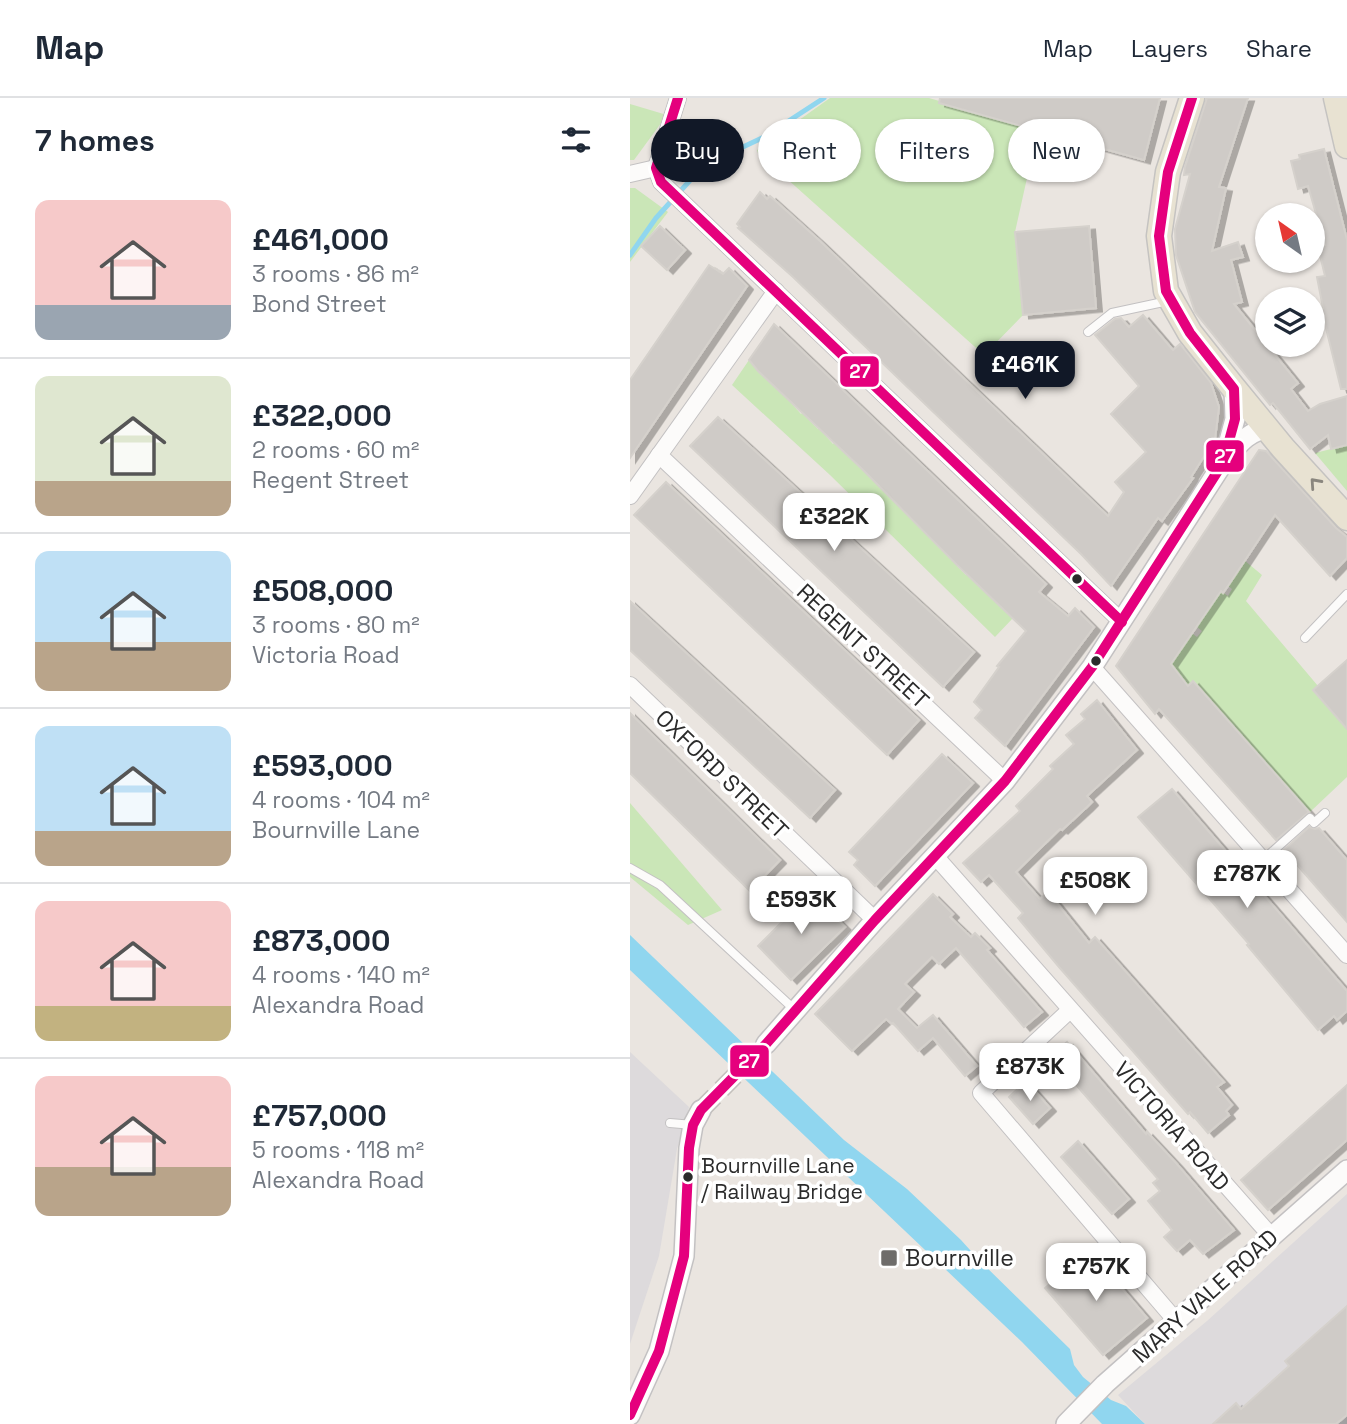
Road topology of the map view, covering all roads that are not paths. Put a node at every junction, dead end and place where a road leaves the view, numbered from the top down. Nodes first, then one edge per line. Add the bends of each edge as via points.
1 (678, 98) edge
2 (1192, 98) edge
3 (1336, 98) edge
4 (673, 119) edge
5 (1347, 146) edge
6 (630, 174) edge
7 (651, 175) edge
8 (665, 182) edge
9 (776, 291) junction
10 (1171, 301) junction
11 (1088, 332) dead end
12 (1234, 389) junction
13 (1268, 429) junction
14 (660, 454) junction
15 (1223, 463) junction
16 (630, 496) edge
17 (1347, 518) edge
18 (1347, 594) edge
19 (1122, 622) junction
20 (1305, 638) dead end
21 (1092, 667) junction
22 (630, 685) edge
23 (1004, 780) junction
24 (1325, 813) dead end
25 (936, 857) junction
26 (1263, 860) junction
27 (630, 868) edge
28 (875, 920) junction
29 (1347, 955) edge
30 (1070, 1010) junction
31 (796, 1011) junction
32 (766, 1044) tunnel mouth
33 (697, 1117) joint
34 (670, 1123) dead end
35 (1347, 1170) edge
36 (1271, 1236) junction
37 (1177, 1322) junction
38 (630, 1415) edge
39 (1066, 1424) edge

1 - 4 street
2 - 10 main road via 1168,172 1159,236
3 - 5 main road
6 - 7 street
8 - 9 street
9 - 14 street
9 - 19 street
10 - 11 lane via 1112,313
10 - 12 main road
12 - 13 main road
12 - 15 street via 1235,419
13 - 15 street via 1252,433
17 -> 13 main road
14 - 16 street
14 - 23 street, REGENT STREET
15 - 19 street
18 - 20 lane
19 - 21 street
21 - 23 street
21 - 26 street
22 - 28 street, OXFORD STREET
23 - 25 street
24 - 26 lane via 1314,822 1310,818
25 - 28 street
25 - 30 street, VICTORIA ROAD
26 - 29 street
27 - 31 lane via 660,885
28 - 31 street
30 - 36 street, VICTORIA ROAD
30 - 37 street via 981,1093
31 - 32 street
33 - 34 lane
33 - 38 street via 689,1148 684,1256 659,1351
35 - 36 street, MARY VALE ROAD
36 - 37 street, MARY VALE ROAD
37 - 39 street, MARY VALE ROAD

